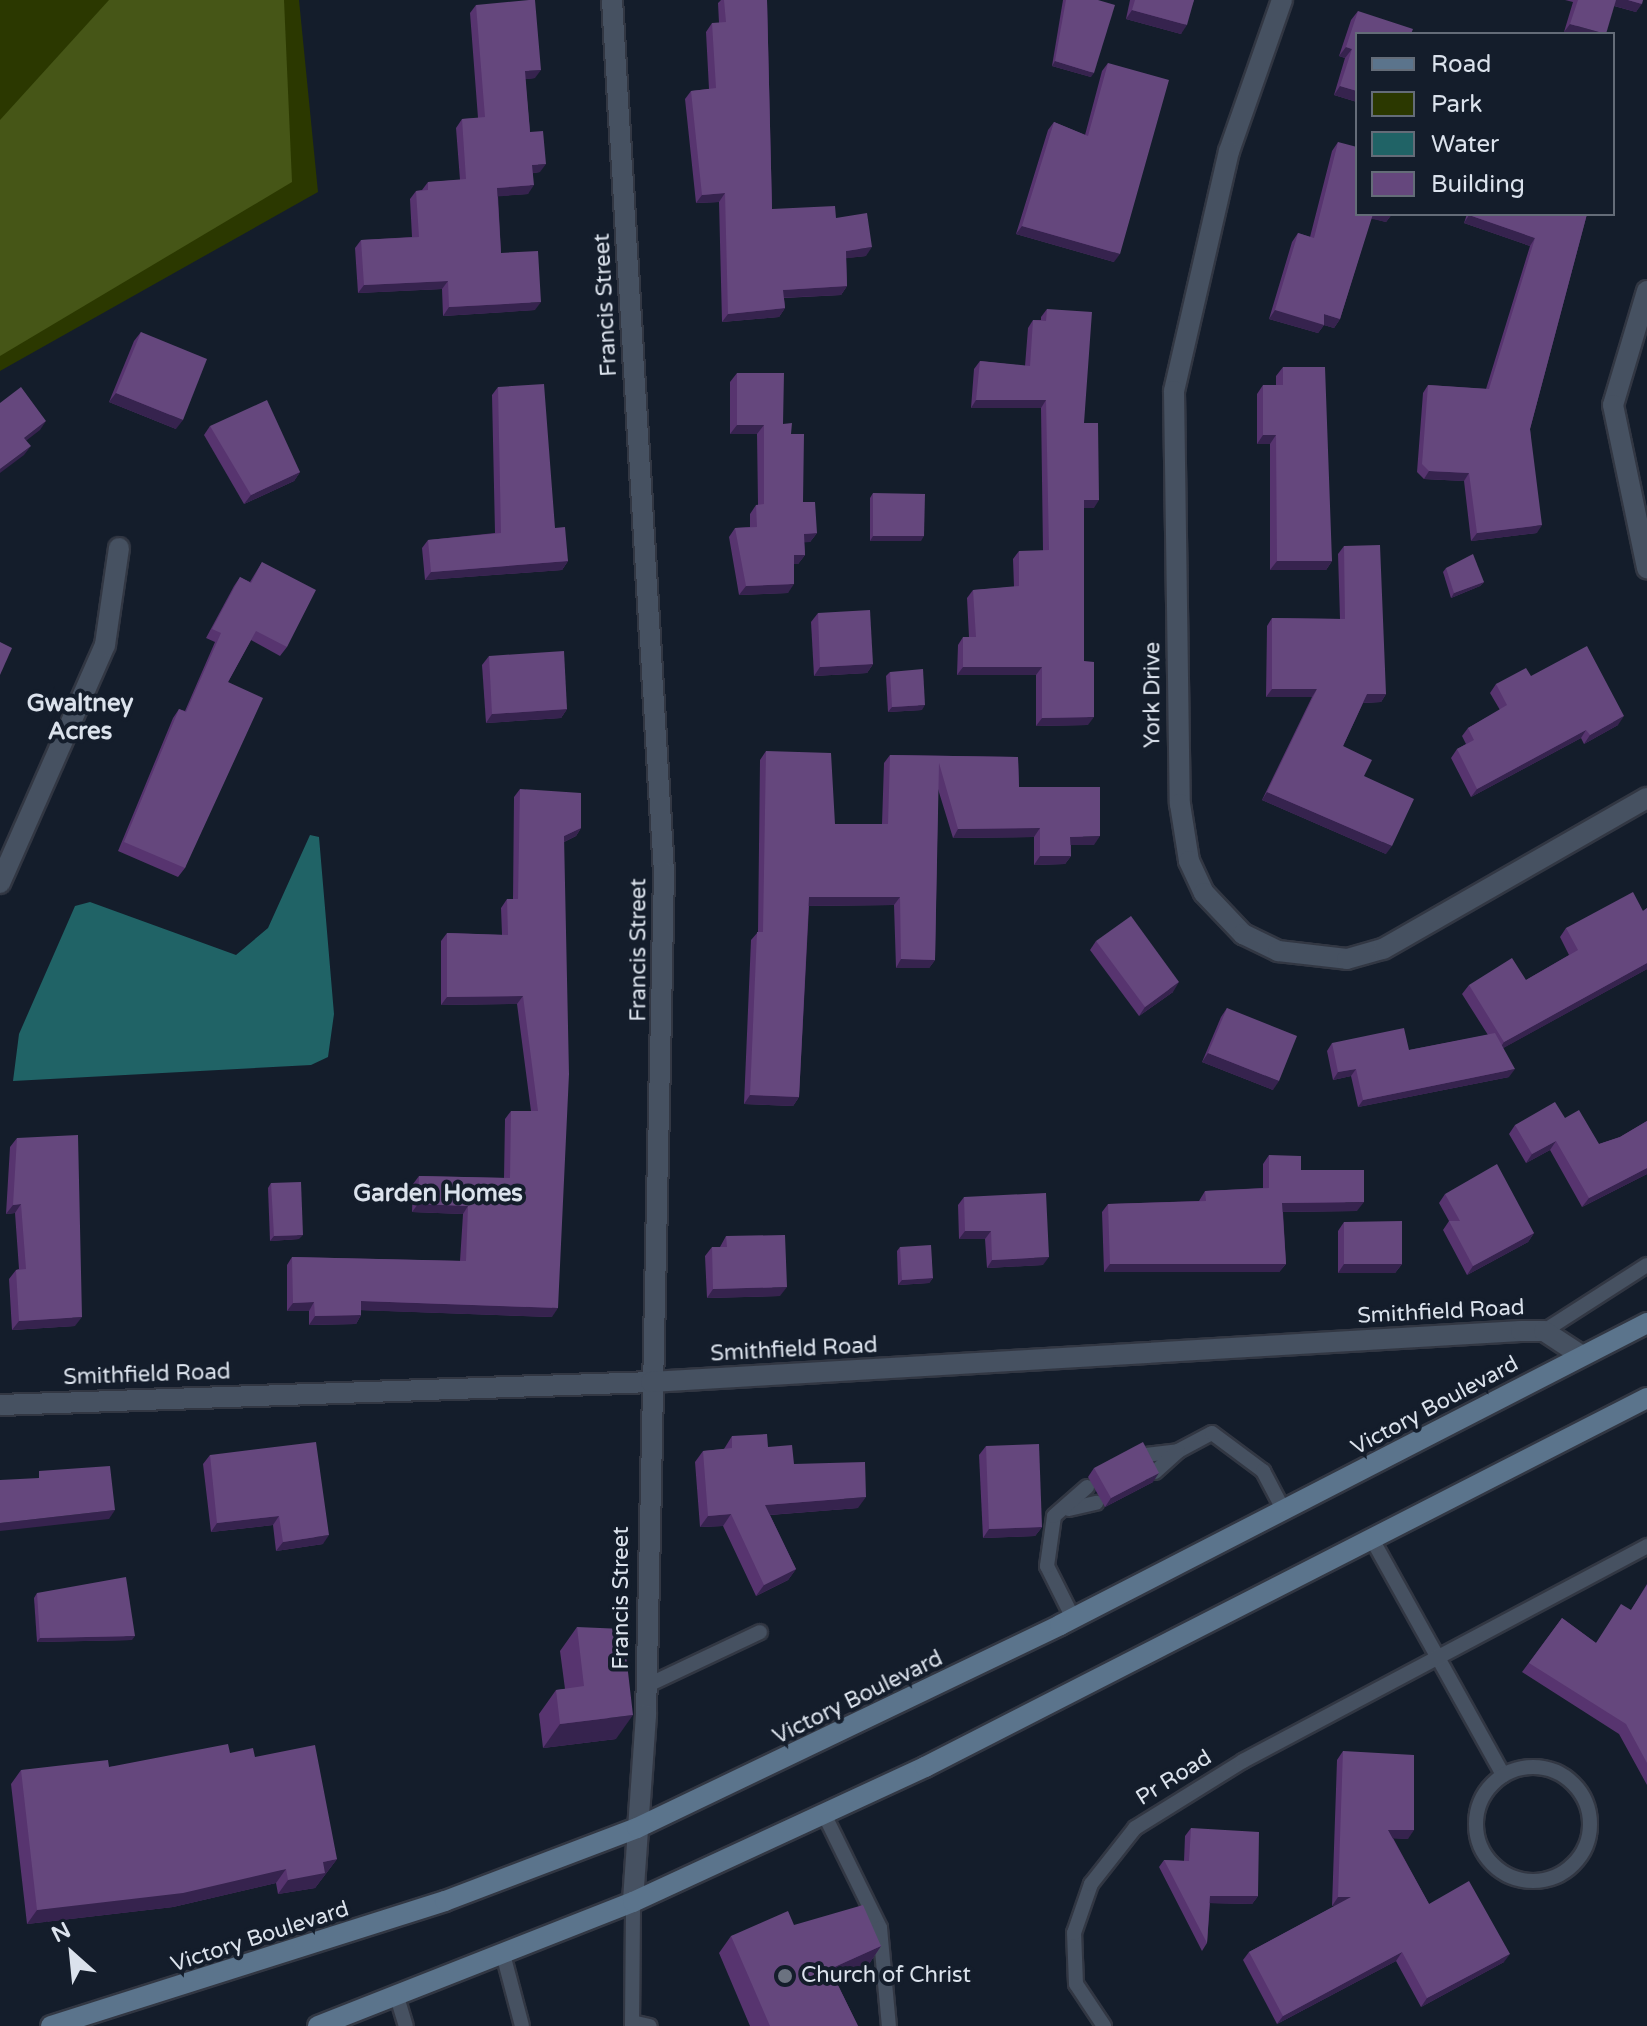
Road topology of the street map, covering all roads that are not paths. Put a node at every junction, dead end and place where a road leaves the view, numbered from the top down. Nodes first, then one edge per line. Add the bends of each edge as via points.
1 (612, 0) edge
2 (1282, 0) edge
3 (1647, 291) edge
4 (119, 548) dead end
5 (1647, 568) edge
6 (1647, 798) edge
7 (0, 883) edge
8 (1647, 1265) edge
9 (1647, 1323) edge
10 (1544, 1331) junction
11 (1582, 1356) junction
12 (651, 1382) junction
13 (1647, 1398) edge
14 (0, 1405) edge
15 (1178, 1451) junction
16 (1146, 1455) edge
17 (1155, 1472) edge
18 (1087, 1487) dead end
19 (1096, 1503) dead end
20 (1069, 1509) junction
21 (1284, 1511) junction
22 (1373, 1541) junction
23 (1647, 1546) edge
24 (1073, 1618) junction
25 (760, 1632) dead end
26 (1436, 1658) junction
27 (646, 1686) junction
28 (1503, 1775) junction
29 (824, 1814) junction
30 (637, 1828) junction
31 (633, 1902) junction
32 (503, 1954) junction
33 (397, 1997) junction
34 (632, 2024) edge
35 (51, 2026) edge
36 (318, 2026) edge
37 (406, 2026) edge
38 (522, 2026) edge
39 (650, 2026) edge
40 (889, 2026) edge
41 (1104, 2026) edge

1 - 12 street, Francis Street via 661,757 662,1114
2 - 6 street, York Drive via 1229,151 1174,391 1175,720 1180,804 1199,882 1243,934 1278,951 1347,959 1383,949
3 - 5 street via 1613,405
4 - 7 street via 105,645
8 - 10 lane
9 - 11 main road, Victory Boulevard
10 - 11 street, Smithfield Road
10 - 12 street, Smithfield Road
11 - 21 main road, Victory Boulevard
12 - 14 street, Smithfield Road
12 - 27 street, Francis Street
13 - 22 main road
15 - 16 lane
15 - 17 lane
15 - 21 lane via 1212,1433 1263,1471
18 - 20 lane
19 - 20 lane
20 - 24 lane via 1054,1516 1047,1566
21 - 24 main road, Victory Boulevard
22 - 26 lane
22 - 29 main road
23 - 26 lane, Pr Road
24 - 30 main road, Victory Boulevard
25 - 27 lane
26 - 28 lane
26 - 41 lane, Pr Road via 1243,1761 1135,1828 1113,1851 1091,1884 1072,1958 1086,2007
27 - 30 street, Francis Street
28 - 28 lane via 1489,1787 1475,1820 1484,1855 1511,1878 1529,1882 1564,1872 1588,1842 1590,1822 1576,1786 1541,1767
29 - 31 main road
29 - 40 lane via 880,1928
30 - 31 street, Francis Street
30 - 35 main road, Victory Boulevard via 356,1931
31 - 32 main road
31 - 34 lane
32 - 33 main road
32 - 38 lane
33 - 36 main road
33 - 37 lane
34 - 39 lane

